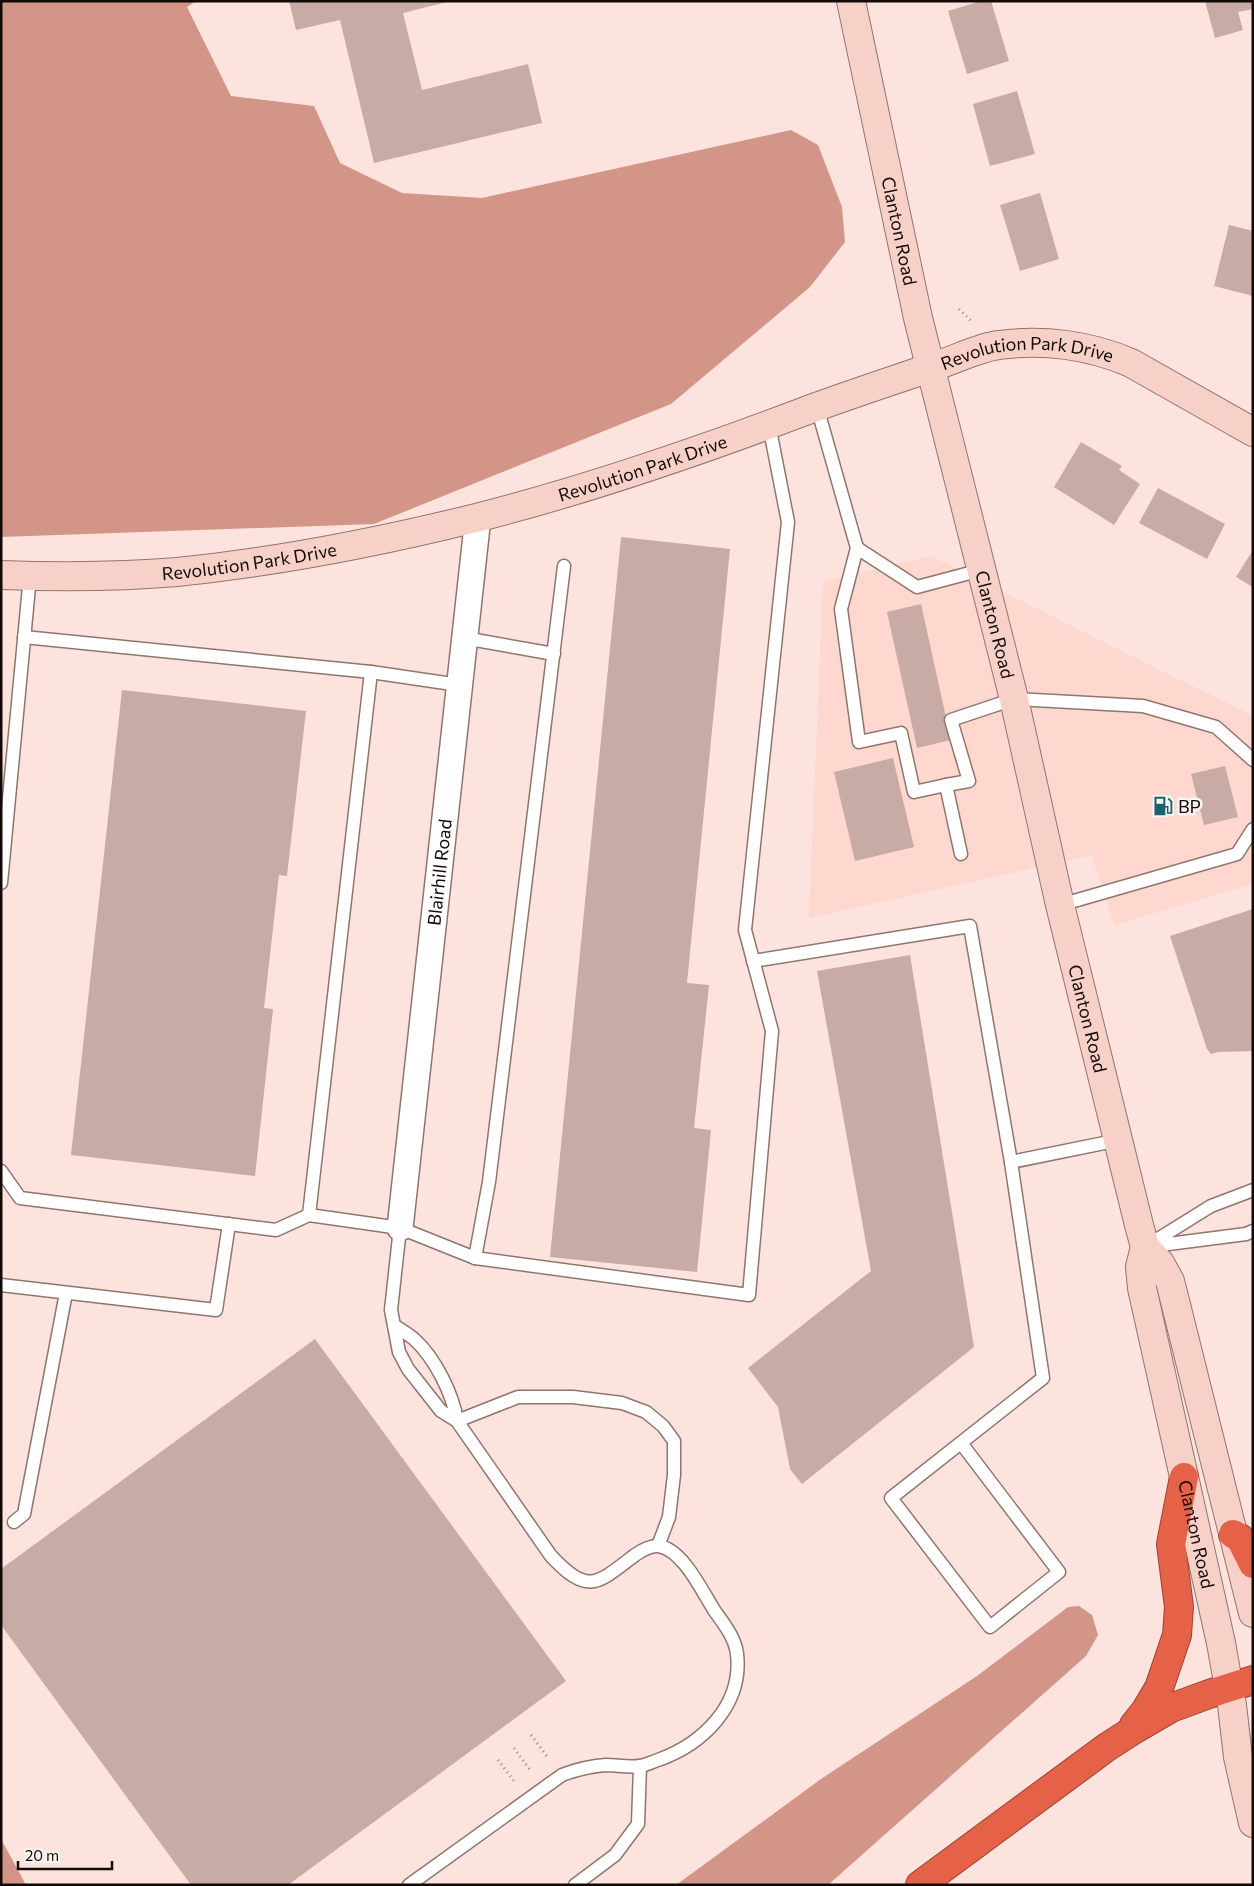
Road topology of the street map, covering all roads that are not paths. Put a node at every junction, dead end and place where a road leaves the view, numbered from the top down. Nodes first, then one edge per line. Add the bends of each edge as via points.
1 (851, 1) edge
2 (931, 367) junction
3 (817, 407) junction
4 (769, 425) junction
5 (1253, 432) edge
6 (478, 517) junction
7 (857, 548) junction
8 (564, 566) dead end
9 (981, 570) junction
10 (1, 576) edge
11 (30, 576) junction
12 (24, 637) junction
13 (464, 638) junction
14 (554, 654) junction
15 (371, 672) junction
16 (459, 685) junction
17 (1014, 699) junction
18 (1253, 760) edge
19 (946, 785) junction
20 (1253, 829) edge
21 (961, 854) dead end
22 (1, 883) edge
23 (1060, 905) junction
24 (753, 961) junction
25 (1119, 1140) junction
26 (1010, 1162) junction
27 (1, 1170) edge
28 (1253, 1190) edge
29 (309, 1215) junction
30 (229, 1224) junction
31 (400, 1228) junction
32 (1253, 1231) edge
33 (1145, 1247) junction
34 (475, 1258) junction
35 (1, 1285) edge
36 (66, 1293) junction
37 (395, 1326) junction
38 (457, 1421) junction
39 (961, 1443) junction
40 (1184, 1477) junction
41 (14, 1522) dead end
42 (1233, 1534) junction
43 (658, 1546) junction
44 (1253, 1564) edge
45 (1253, 1613) edge
46 (1241, 1684) edge
47 (1122, 1737) junction
48 (640, 1766) junction
49 (1253, 1823) edge
50 (409, 1885) edge
51 (575, 1885) edge
52 (920, 1885) edge

1 - 2 main road, Clanton Road
2 - 3 main road, Revolution Park Drive
2 - 5 main road, Revolution Park Drive via 997,345 1072,345 1131,363
2 - 9 main road, Clanton Road
3 - 4 main road, Revolution Park Drive
3 - 7 lane
4 - 6 main road, Revolution Park Drive via 604,482
4 - 24 lane via 788,522 745,930
6 - 11 main road, Revolution Park Drive via 348,546 228,566 176,572
6 - 13 street, Blairhill Road
7 - 9 lane via 917,587
7 - 19 lane via 840,609 859,742 901,733 914,792
8 - 14 lane
9 - 17 main road, Clanton Road
10 - 11 main road, Revolution Park Drive
11 - 12 lane
12 - 15 lane
12 - 22 lane
13 - 14 lane
13 - 16 street, Blairhill Road
14 - 34 lane via 490,1182
15 - 16 lane
15 - 29 lane
16 - 31 street, Blairhill Road
17 - 18 lane via 1142,706 1216,727
17 - 19 lane via 951,720 969,781
17 - 23 main road, Clanton Road
19 - 21 lane
20 - 23 lane via 1237,854
23 - 25 main road, Clanton Road
24 - 26 lane via 970,926
24 - 34 lane via 772,1031 749,1295
25 - 26 lane
25 - 33 main road, Clanton Road
26 - 39 lane via 1043,1378
27 - 30 lane via 20,1198
28 - 33 lane via 1211,1206
29 - 30 lane via 276,1230
29 - 31 lane
30 - 36 lane via 216,1310
31 - 34 lane
31 - 37 lane via 391,1310
32 - 33 lane
33 - 40 main road, Clanton Road via 1140,1267 1142,1288
33 - 42 main road, Clanton Road via 1160,1263 1170,1281
35 - 36 lane
36 - 41 lane via 24,1514
37 - 38 lane via 415,1340 432,1362 449,1389
37 - 38 lane via 400,1352 408,1368 440,1411
38 - 43 lane via 551,1556 579,1580 592,1583 645,1548
38 - 43 lane via 518,1397 573,1397 622,1403 646,1412 663,1426 674,1441 669,1517
39 - 39 lane via 891,1498 990,1627 1058,1572
40 - 46 main road, Clanton Road
40 - 47 highway via 1171,1544 1179,1607 1177,1635 1159,1688 1146,1710
42 - 44 highway via 1240,1538
42 - 45 main road, Clanton Road
43 - 48 lane via 671,1550 682,1561 731,1636 737,1652 737,1673 732,1695 720,1717 702,1736 671,1755
46 - 47 highway via 1189,1700
46 - 49 main road, Clanton Road via 1238,1757
47 - 52 highway
48 - 50 lane via 604,1765 562,1776
48 - 51 lane via 638,1824 615,1855

